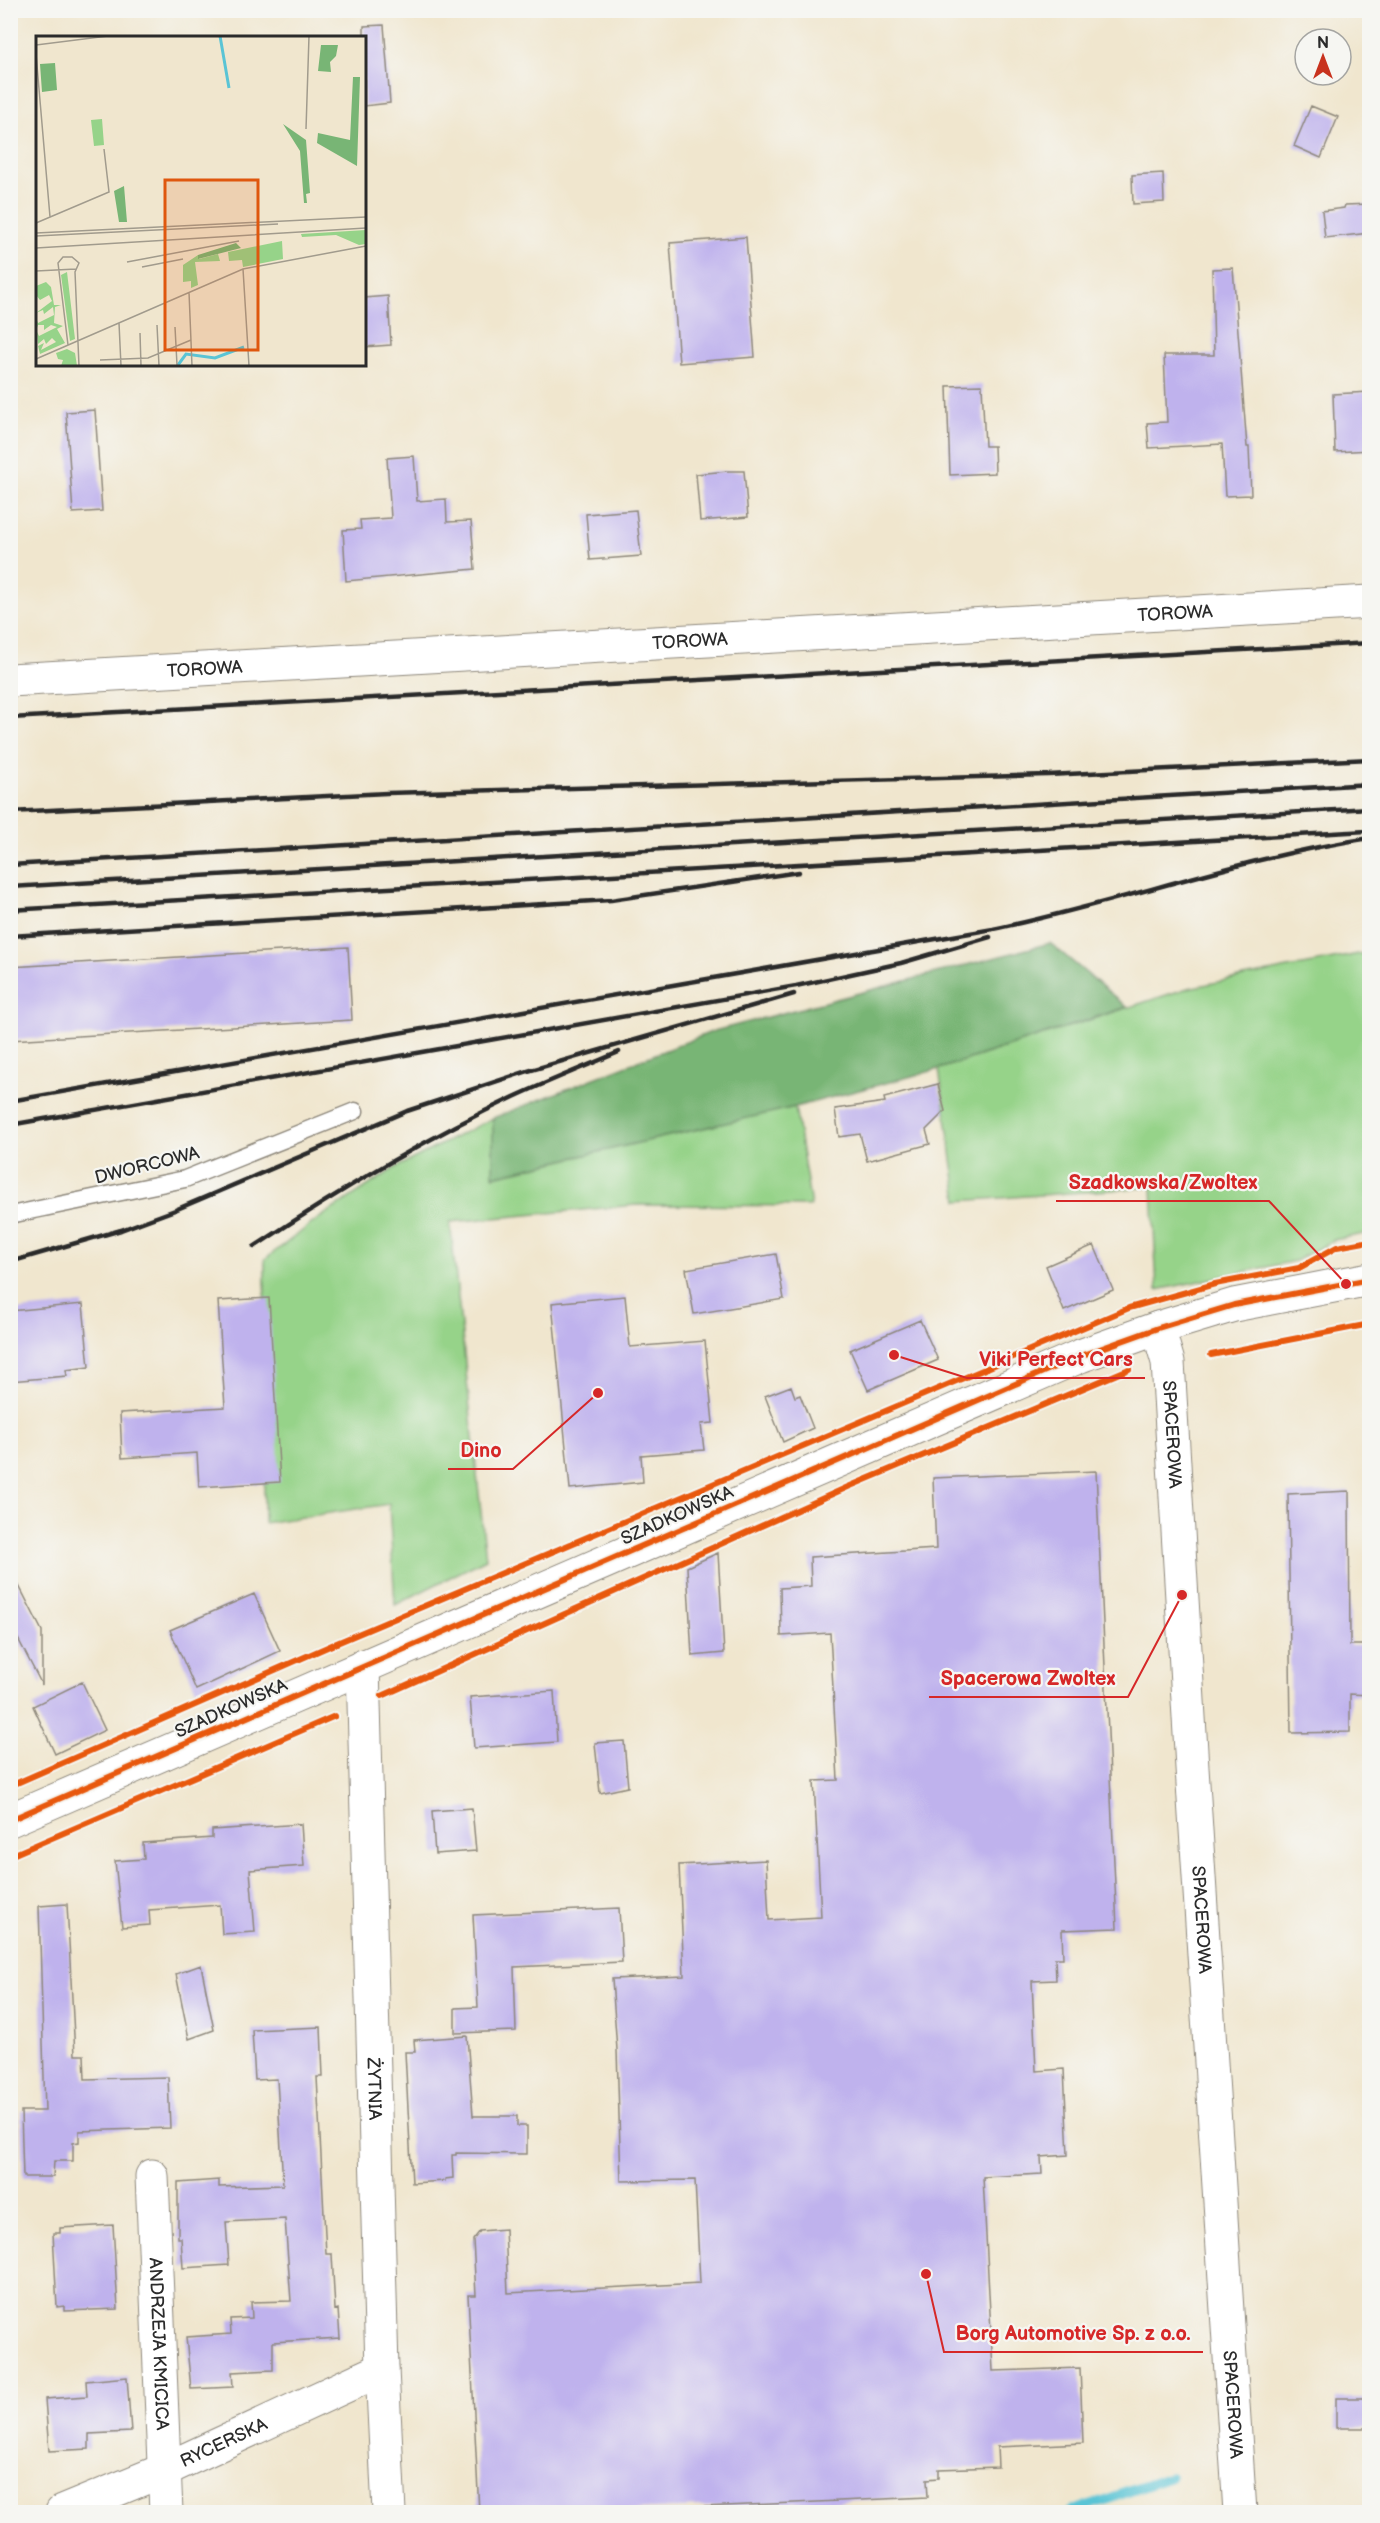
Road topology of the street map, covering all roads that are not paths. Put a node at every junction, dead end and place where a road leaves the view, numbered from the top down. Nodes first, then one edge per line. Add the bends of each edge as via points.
1 (1370, 602) edge
2 (10, 680) edge
3 (355, 1111) dead end
4 (10, 1215) edge
5 (1370, 1279) edge
6 (1158, 1328) junction
7 (363, 1666) junction
8 (10, 1820) edge
9 (152, 2176) dead end
10 (382, 2369) junction
11 (164, 2470) junction
12 (62, 2512) edge
13 (166, 2512) edge
14 (389, 2512) edge
15 (1240, 2512) edge

1 - 2 street, TOROWA
3 - 4 lane, DWORCOWA via 185,1179
5 - 6 street, SZADKOWSKA via 1234,1305
6 - 7 street, SZADKOWSKA via 1080,1356
6 - 15 street, SPACEROWA via 1168,1362
7 - 8 street, SZADKOWSKA
7 - 10 street, ŻYTNIA
9 - 11 street, ANDRZEJA KMICICA
10 - 11 street, RYCERSKA
10 - 14 street, ŻYTNIA
11 - 12 street, RYCERSKA
11 - 13 street, ANDRZEJA KMICICA

